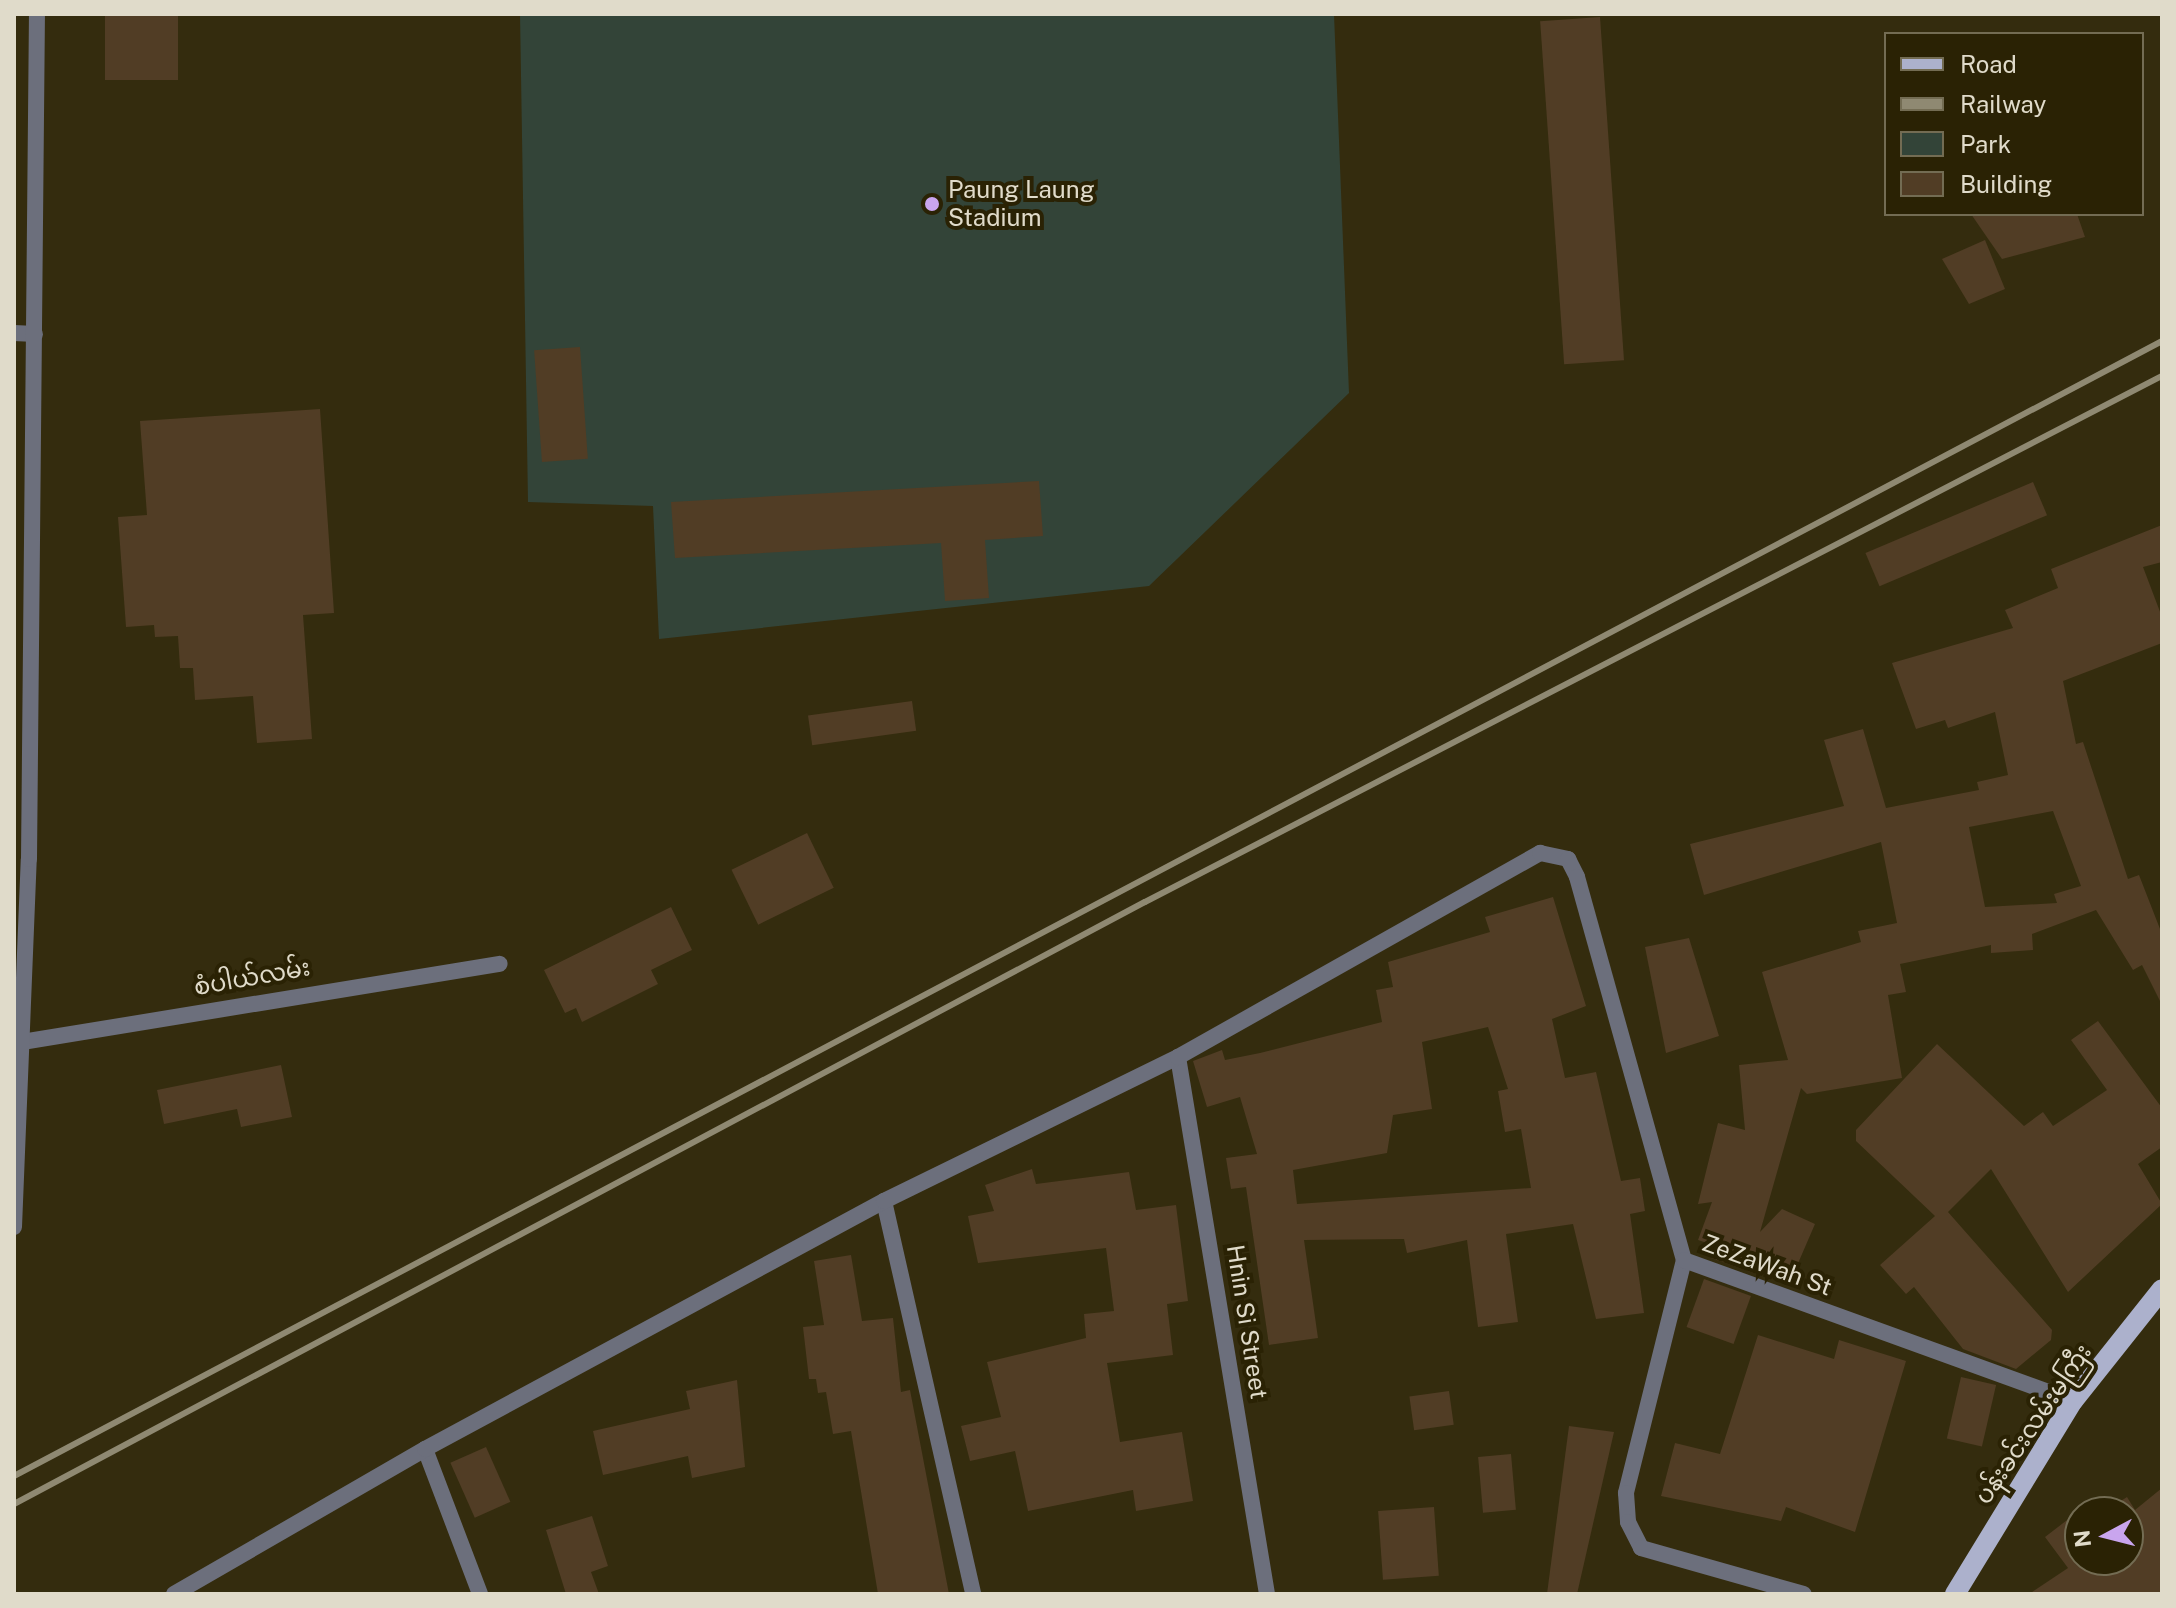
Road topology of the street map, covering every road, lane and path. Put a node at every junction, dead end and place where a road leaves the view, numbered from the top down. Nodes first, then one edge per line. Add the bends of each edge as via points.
1 (37, 14) edge
2 (14, 333) edge
3 (35, 334) junction
4 (500, 964) dead end
5 (19, 1043) edge
6 (1178, 1057) junction
7 (884, 1201) junction
8 (14, 1227) edge
9 (1684, 1260) junction
10 (2162, 1289) edge
11 (2073, 1401) junction
12 (425, 1449) junction
13 (174, 1594) edge
14 (480, 1594) edge
15 (973, 1594) edge
16 (1267, 1594) edge
17 (1804, 1594) edge
18 (1955, 1594) edge

1 - 3 street
2 - 3 street
3 - 5 street
4 - 5 street, စံပါယ်လမ်း
5 - 8 street
6 - 7 street
6 - 9 street, ZeZaWah St via 1519,859 1554,853 1568,859 1577,877
6 - 16 street, Hnin Si Street
7 - 12 street
7 - 15 street
9 - 11 street, ZeZaWah St
9 - 17 street via 1626,1493 1628,1522 1641,1548
10 - 11 main road, ပန်းခင်းလမ်းမကြီး
11 - 18 main road, ပန်းခင်းလမ်းမကြီး
12 - 13 street
12 - 14 street

